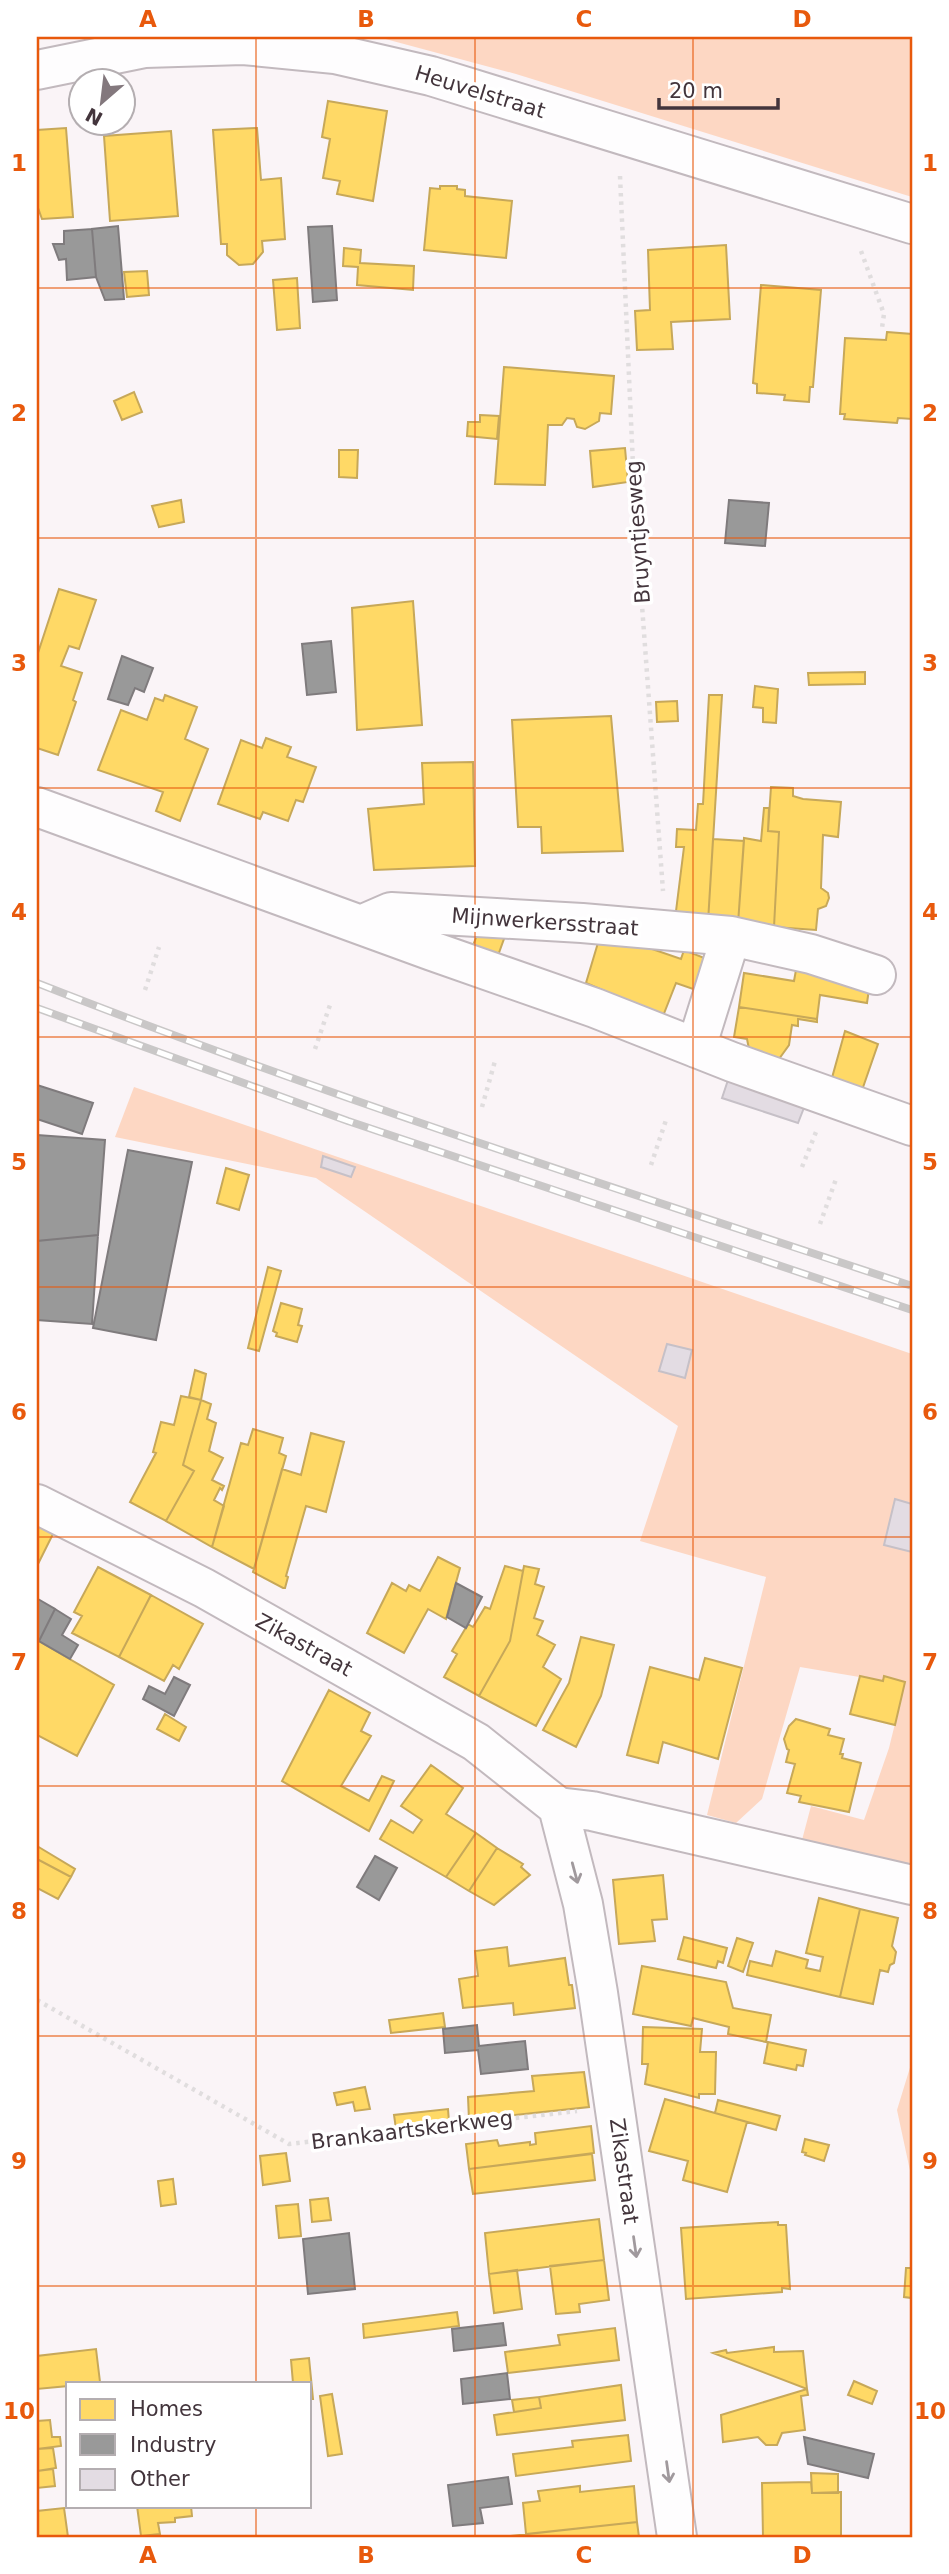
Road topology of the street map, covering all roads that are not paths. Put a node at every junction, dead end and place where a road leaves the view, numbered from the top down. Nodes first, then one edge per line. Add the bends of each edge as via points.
1 (37, 70) edge
2 (912, 224) edge
3 (37, 807) edge
4 (361, 925) junction
5 (731, 936) junction
6 (876, 975) dead end
7 (696, 1048) junction
8 (912, 1126) edge
9 (37, 1504) edge
10 (558, 1807) junction
11 (912, 1885) edge
12 (677, 2537) edge

1 - 2 street, Heuvelstraat via 145,48 243,45 335,54 431,76
3 - 4 street, Mijnwerkersstraat
4 - 5 street, Mijnwerkersstraat via 391,912
4 - 7 street, Mijnwerkersstraat
5 - 6 street, Mijnwerkersstraat
5 - 7 street
7 - 8 street, Mijnwerkersstraat
9 - 10 street, Zikastraat via 204,1588 477,1742
10 - 11 street
10 -> 12 street, Zikastraat via 583,1904

